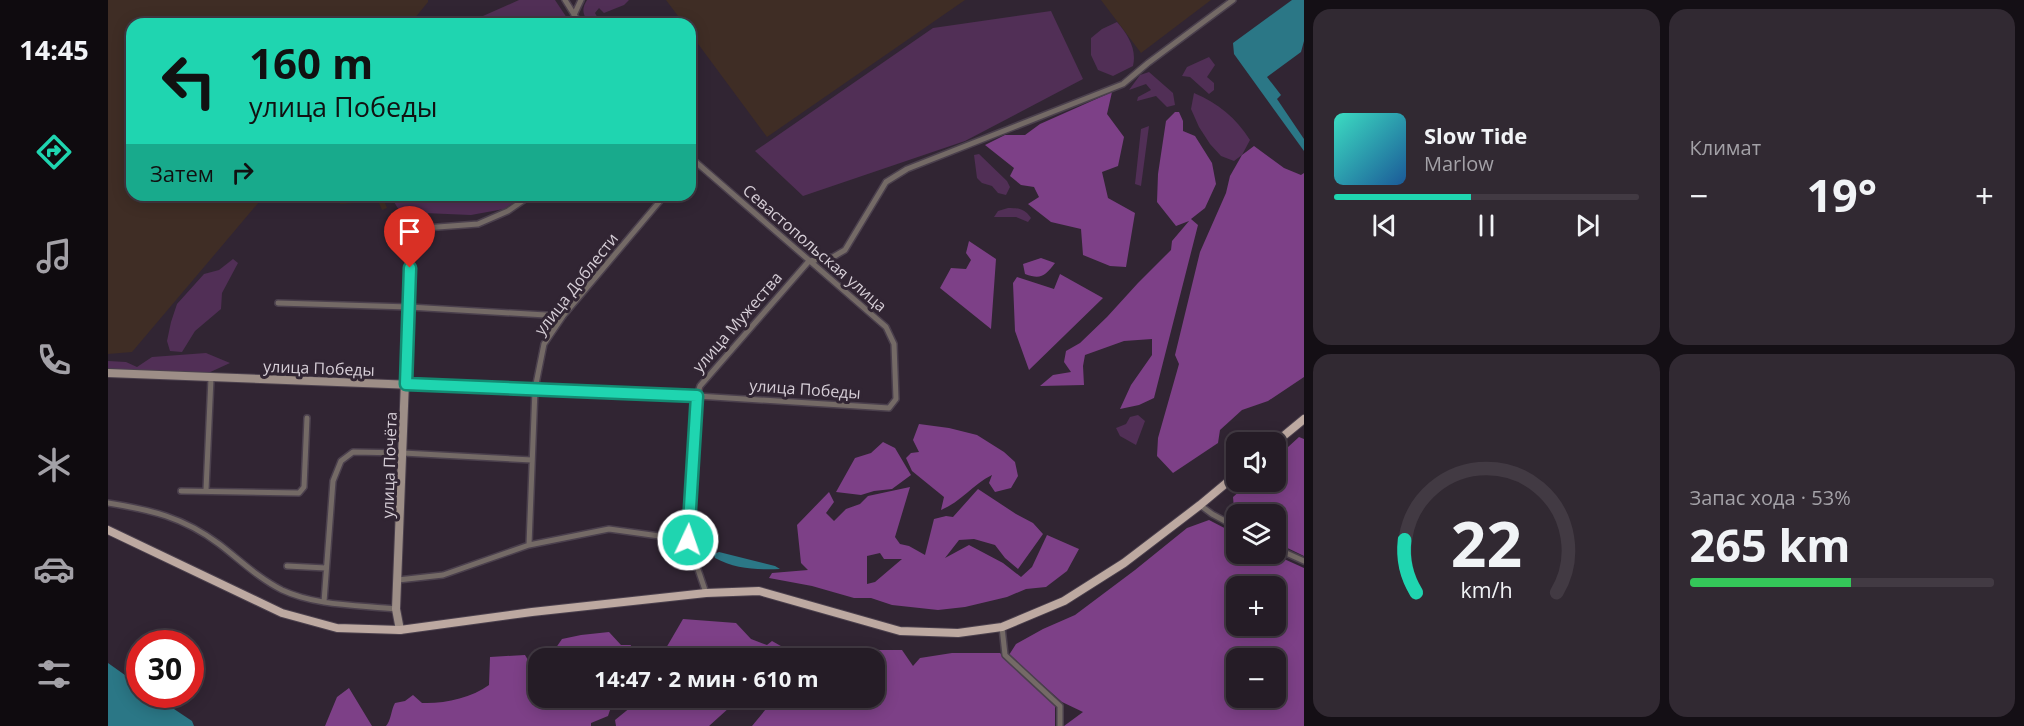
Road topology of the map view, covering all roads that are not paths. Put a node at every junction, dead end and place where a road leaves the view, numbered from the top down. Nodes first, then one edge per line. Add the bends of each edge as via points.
1 (565, 0) edge
2 (581, 0) edge
3 (1233, 0) edge
4 (574, 15) junction
5 (576, 18) edge
6 (696, 165) edge
7 (522, 201) edge
8 (660, 201) edge
9 (411, 229) joint
10 (809, 261) junction
11 (278, 303) dead end
12 (408, 307) junction
13 (563, 316) junction
14 (108, 373) edge
15 (211, 378) junction
16 (406, 384) junction
17 (535, 389) junction
18 (697, 396) junction
19 (889, 408) joint
20 (307, 418) dead end
21 (1304, 419) edge
22 (1286, 433) edge
23 (403, 453) junction
24 (532, 460) junction
25 (1226, 483) edge
26 (206, 490) junction
27 (181, 491) dead end
28 (108, 503) edge
29 (1200, 505) junction
30 (1226, 522) edge
31 (108, 530) edge
32 (688, 540) junction
33 (529, 545) junction
34 (1286, 553) edge
35 (1304, 561) edge
36 (287, 566) dead end
37 (326, 568) junction
38 (398, 580) junction
39 (706, 592) junction
40 (324, 602) junction
41 (396, 609) junction
42 (1002, 627) junction
43 (400, 630) junction
44 (1060, 726) edge

1 - 4 street
2 - 4 street
3 - 10 street via 1123,84 907,169 886,182 845,250 833,257
4 - 5 street
6 - 10 street, Севастопольская улица
7 - 9 street via 478,224
8 - 13 street, улица Доблести
9 - 12 street, улица Почёта
10 - 18 street, улица Мужества via 700,386
10 - 19 street, Севастопольская улица via 886,327 891,336 896,399
11 - 12 street
12 - 13 street
12 - 16 street, улица Почёта
13 - 17 street, улица Доблести via 544,344
14 - 15 street, улица Победы
15 - 16 street, улица Победы
15 - 26 street
16 - 17 street, улица Победы
16 - 23 street, улица Почёта
17 - 18 street, улица Победы
17 - 24 street, улица Доблести
18 - 19 street, улица Победы
18 - 32 street, улица Мужества
20 - 26 street via 303,487 299,493
21 - 22 main road
23 - 24 street
23 - 37 street via 353,452 341,461 333,481
23 - 38 street, улица Почёта
24 - 33 street, улица Доблести
25 - 29 main road
26 - 27 street
28 - 40 street via 174,518 218,543 284,591
29 - 30 street
29 - 42 main road via 1124,563 1064,601
31 - 43 main road via 282,613 336,628
32 - 33 street via 609,529
32 - 39 street, улица Мужества
33 - 38 street via 443,575
34 - 35 street
36 - 37 street
37 - 40 street
38 - 41 street, улица Почёта
39 - 42 main road via 759,591 900,631 958,633
39 - 43 main road
40 - 41 street
41 - 43 street, улица Почёта
42 - 44 street via 1005,655 1060,706

